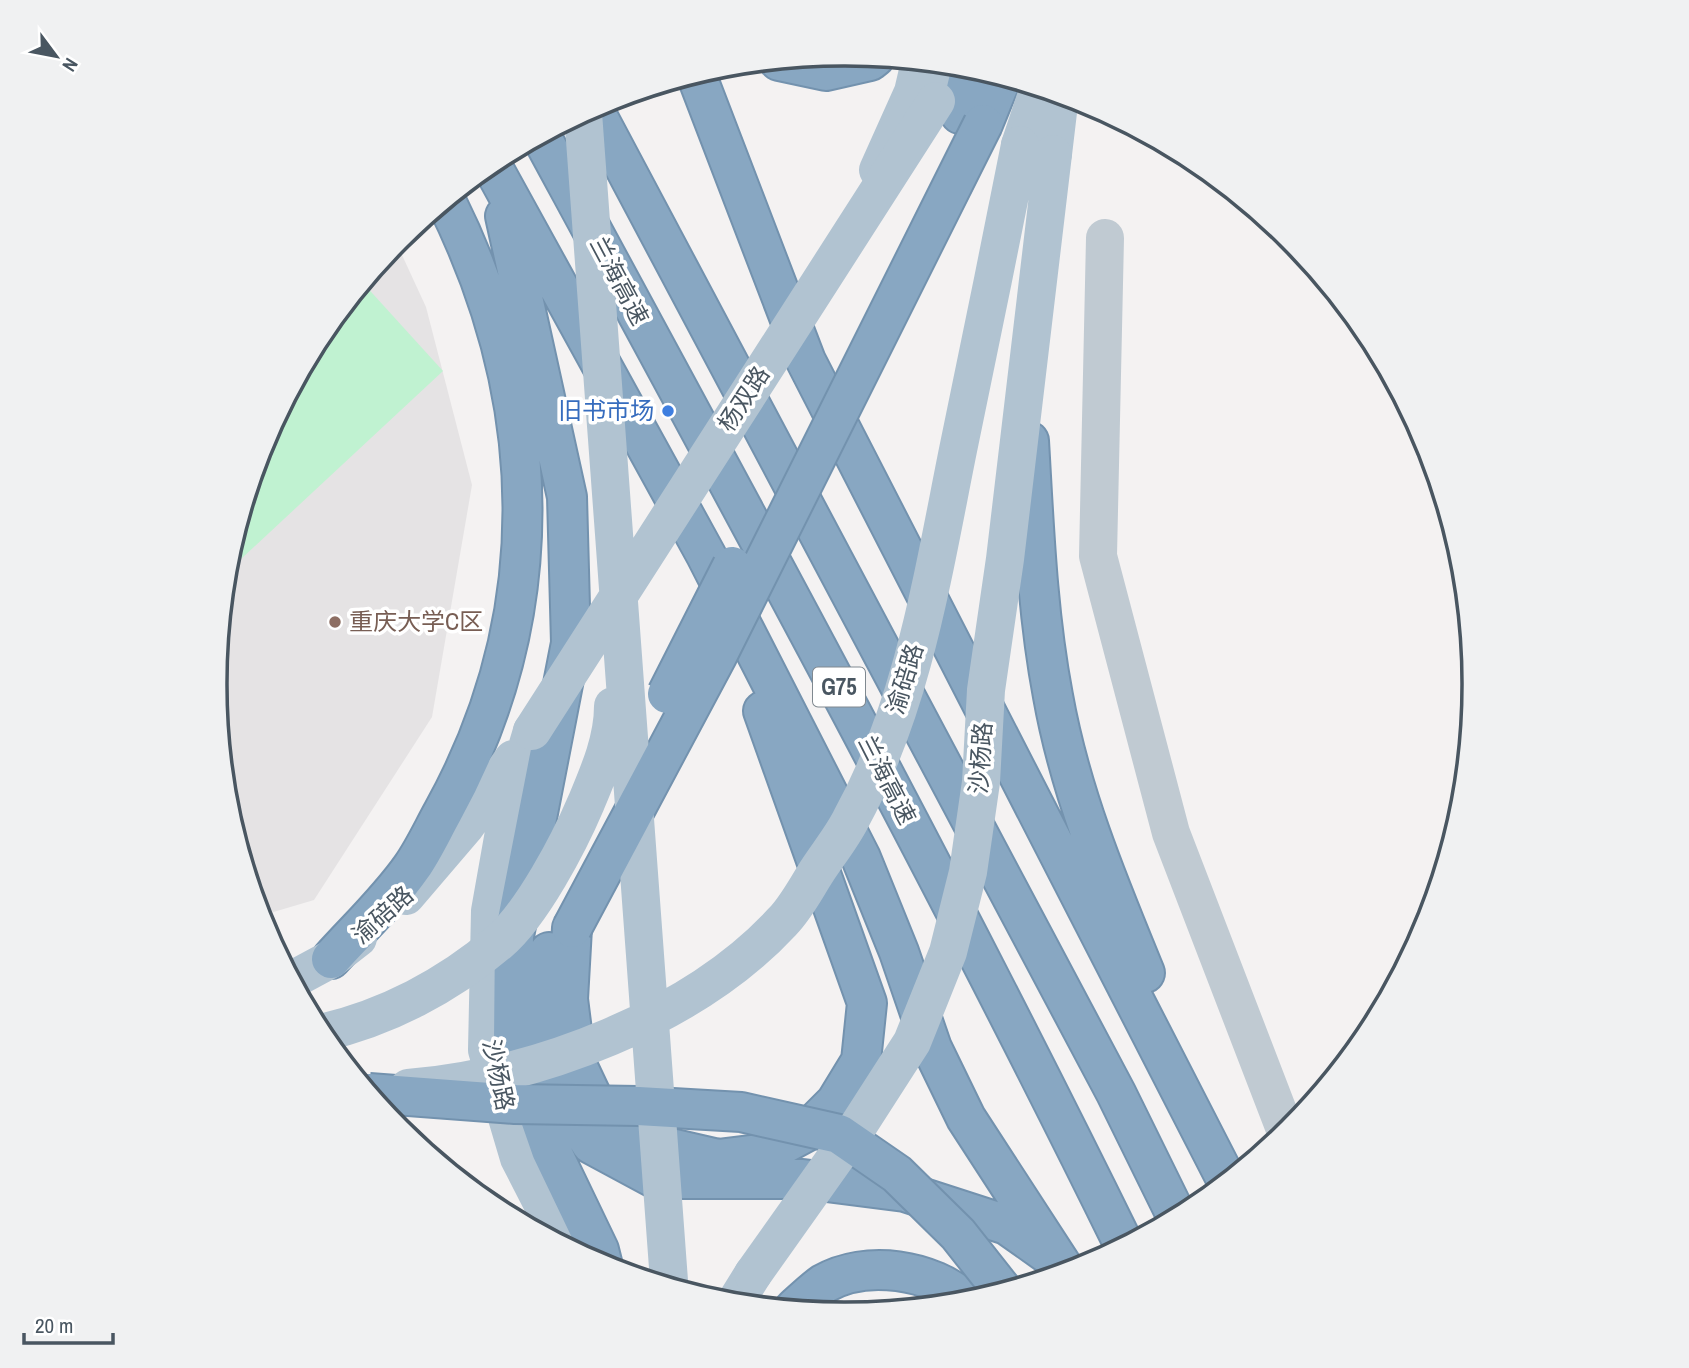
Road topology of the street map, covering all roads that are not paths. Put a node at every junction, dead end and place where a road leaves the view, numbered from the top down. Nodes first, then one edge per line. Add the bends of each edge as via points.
1 (847, 66) edge
2 (810, 68) edge
3 (918, 71) edge
4 (952, 76) edge
5 (968, 79) edge
6 (993, 85) edge
7 (702, 91) edge
8 (1039, 98) edge
9 (1056, 104) edge
10 (960, 113) junction
11 (598, 118) edge
12 (584, 124) edge
13 (545, 144) edge
14 (1037, 149) junction
15 (496, 175) edge
16 (495, 176) edge
17 (450, 210) edge
18 (1105, 237) dead end
19 (846, 240) junction
20 (1025, 375) junction
21 (706, 555) junction
22 (617, 564) junction
23 (532, 731) junction
24 (563, 923) junction
25 (331, 959) junction
26 (301, 975) edge
27 (333, 1030) edge
28 (380, 1091) edge
29 (382, 1093) edge
30 (1282, 1120) edge
31 (1223, 1171) edge
32 (1224, 1171) edge
33 (1172, 1207) edge
34 (556, 1230) edge
35 (1120, 1237) edge
36 (599, 1250) edge
37 (1060, 1262) edge
38 (1058, 1263) edge
39 (668, 1275) edge
40 (996, 1282) edge
41 (744, 1289) edge
42 (951, 1292) edge
43 (805, 1300) edge

1 - 2 highway via 826,71
3 - 19 main road, bridge via 913,92
4 - 10 main road, 杨双路
5 - 10 highway
6 - 10 highway
7 - 31 highway via 806,360
8 - 14 main road, 渝碚路
9 - 14 main road
10 - 19 main road, 杨双路, bridge
10 - 24 highway, bridge
11 - 33 highway, G75
12 - 22 main road, bridge
13 - 35 highway, 兰海高速 / G75 via 843,695
14 - 20 main road, 沙杨路, bridge
14 - 28 main road, 渝碚路, bridge via 924,620 888,736 851,819 784,921 732,968 686,999 579,1048 440,1085
15 - 21 highway
16 - 36 highway via 567,497 571,643 514,936 513,1041 551,1150
17 - 25 highway via 491,313 515,413 525,510 517,605 495,697 458,784 412,868
18 - 30 lane via 1098,556 1171,833
19 - 23 main road, 杨双路, bridge
20 - 32 highway, bridge via 1037,568 1053,696 1088,832
20 - 41 main road, 沙杨路, bridge via 1006,559 986,690 981,782 968,872 948,952 912,1042
21 - 24 highway via 867,1003 861,1061 836,1102 806,1132 767,1153 718,1159 640,1141 602,1118 576,1063
21 - 37 highway via 862,858 932,1048 966,1118
22 - 27 main road, bridge via 613,718 604,761 545,884 501,941 432,990 365,1023
22 - 39 main road, bridge
23 - 25 main road, 渝碚路 via 425,876 388,914
23 - 34 main road, 沙杨路 via 507,815 490,911 487,1049 519,1158
24 - 38 highway via 541,1009 551,1080 591,1144 656,1179 803,1179 905,1192 1007,1225
25 - 26 main road, 渝碚路
29 - 40 highway, bridge via 516,1104 741,1112 839,1134 897,1174 958,1234
42 - 43 highway via 929,1278 898,1271 861,1272 824,1284

